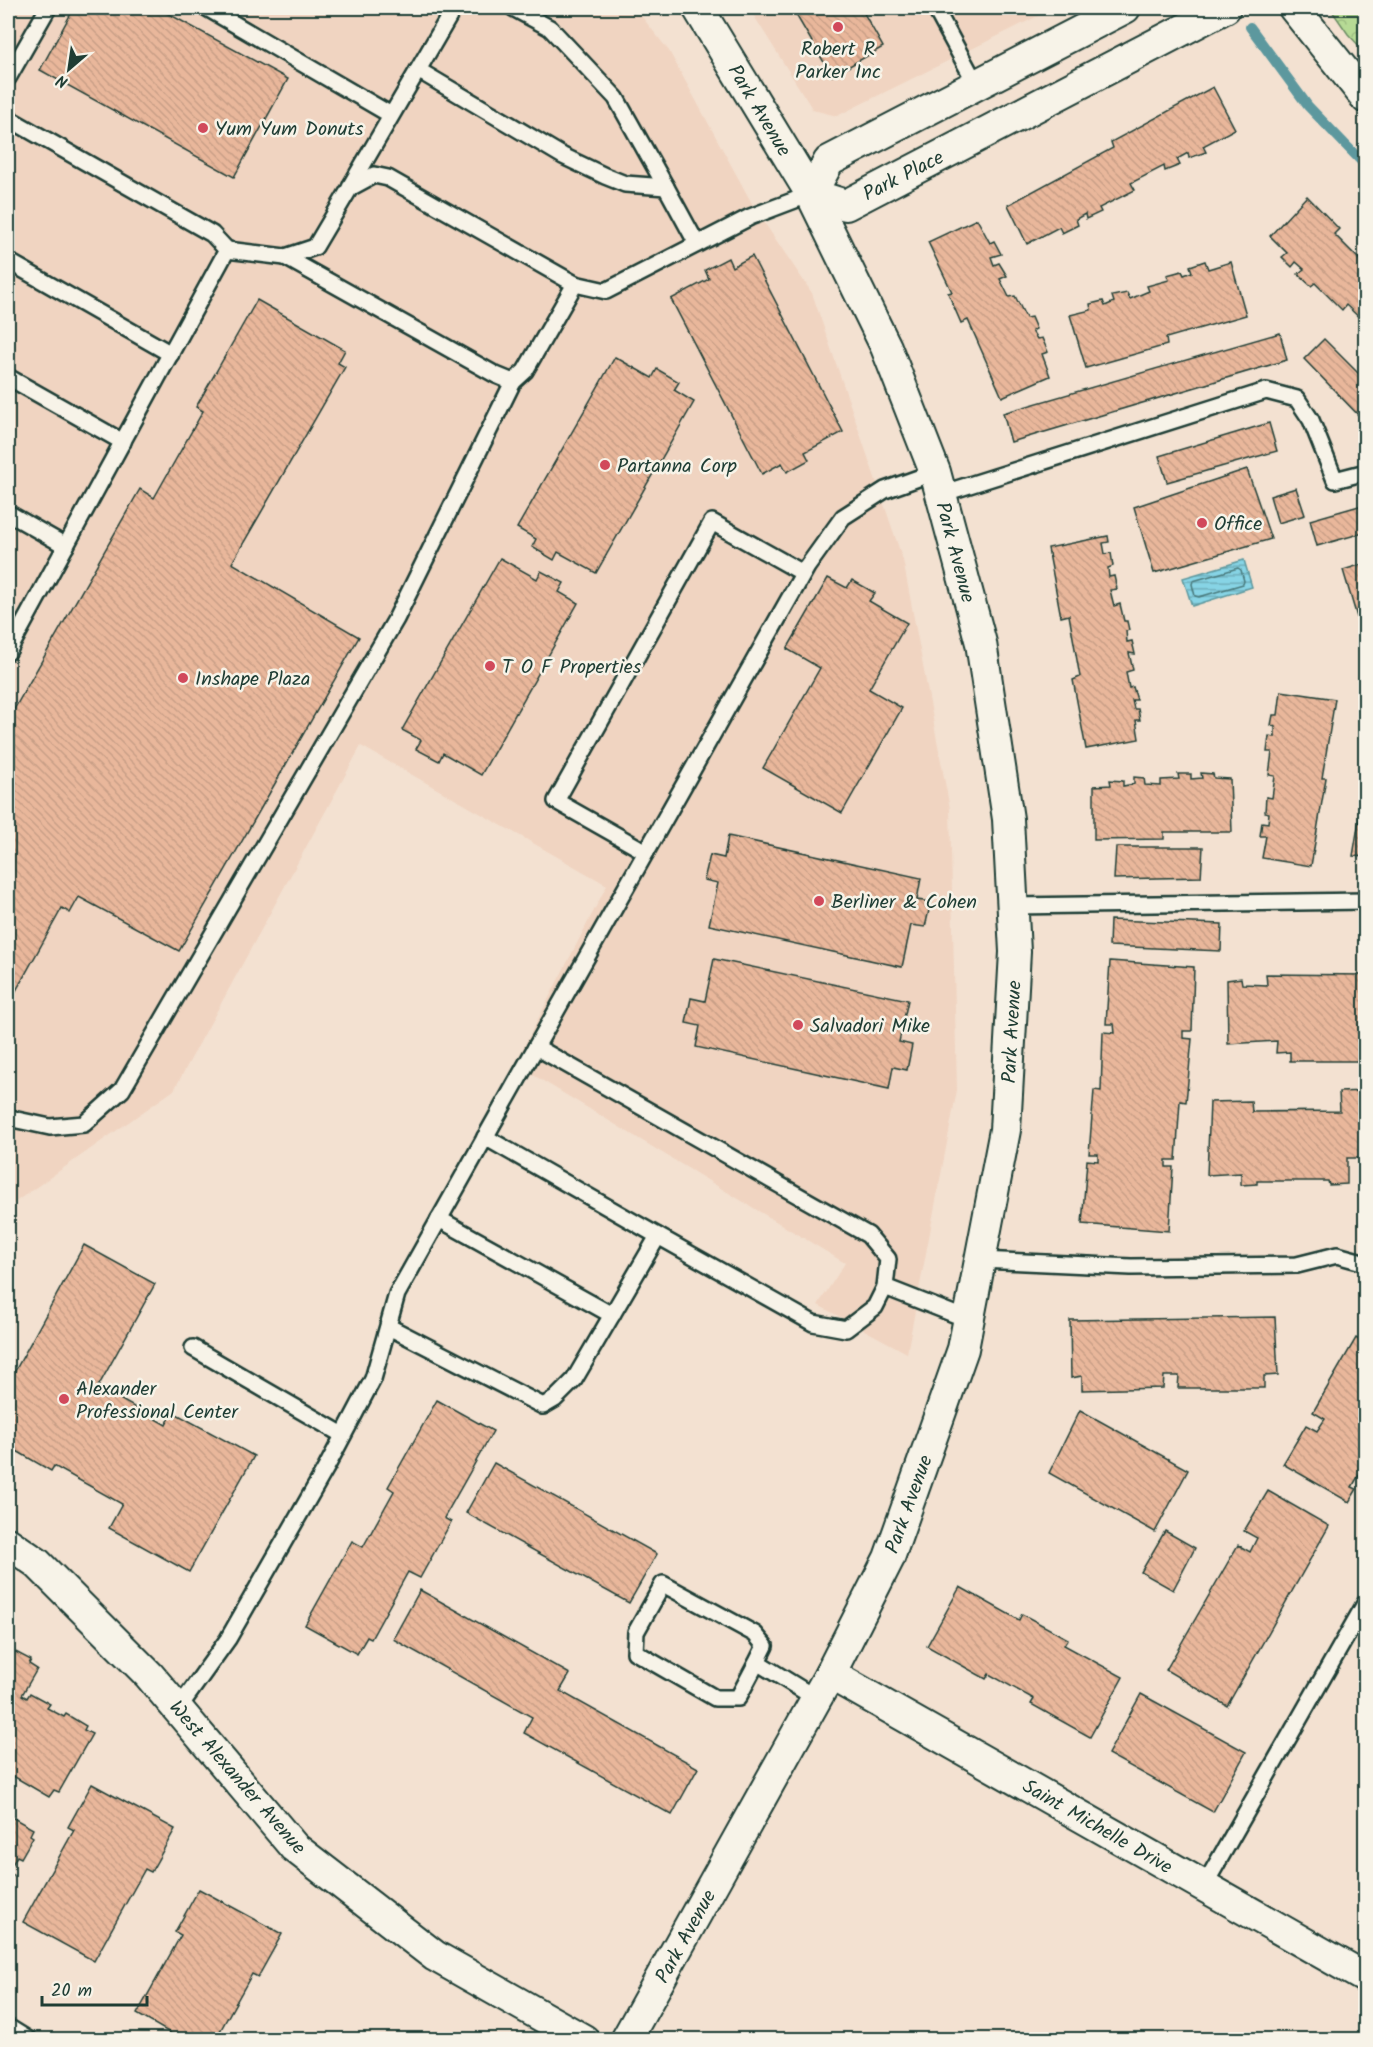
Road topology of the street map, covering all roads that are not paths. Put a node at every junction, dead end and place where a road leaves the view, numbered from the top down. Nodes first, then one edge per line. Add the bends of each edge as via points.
1 (48, 8) edge
2 (207, 8) edge
3 (454, 8) edge
4 (513, 8) edge
5 (698, 8) edge
6 (935, 8) edge
7 (1125, 8) edge
8 (1226, 8) edge
9 (1294, 8) edge
10 (1177, 19) edge
11 (1073, 35) junction
12 (418, 70) junction
13 (1097, 74) junction
14 (8, 78) edge
15 (976, 84) junction
16 (1365, 98) edge
17 (391, 115) junction
18 (8, 127) edge
19 (666, 187) junction
20 (350, 188) junction
21 (811, 194) junction
22 (697, 244) junction
23 (227, 250) junction
24 (285, 257) junction
25 (8, 261) edge
26 (575, 284) junction
27 (171, 354) junction
28 (8, 377) edge
29 (513, 382) junction
30 (123, 442) junction
31 (1365, 472) edge
32 (938, 483) junction
33 (8, 513) edge
34 (66, 546) junction
35 (803, 573) junction
36 (10, 643) edge
37 (646, 852) junction
38 (1365, 901) edge
39 (1013, 906) junction
40 (536, 1047) junction
41 (8, 1118) edge
42 (485, 1137) junction
43 (439, 1219) junction
44 (658, 1236) junction
45 (980, 1260) junction
46 (1365, 1263) edge
47 (885, 1287) junction
48 (612, 1315) junction
49 (969, 1320) junction
50 (389, 1327) junction
51 (193, 1348) dead end
52 (343, 1435) junction
53 (8, 1543) edge
54 (1365, 1602) edge
55 (757, 1662) junction
56 (823, 1687) junction
57 (178, 1709) junction
58 (1204, 1886) junction
59 (1365, 1978) edge
60 (8, 2027) edge
61 (29, 2040) edge
62 (584, 2040) edge
63 (626, 2040) edge

1 - 14 lane
2 - 17 lane
3 - 12 lane
4 - 19 lane via 550,28 616,98
5 - 21 street, Park Avenue
6 - 15 lane
7 - 11 street
8 - 10 street, Park Place
9 - 16 street
10 - 13 street, Park Place
11 - 13 street
11 - 15 street
12 - 17 lane
12 - 19 lane via 563,156 625,184
13 - 21 street, Park Place via 846,205
15 - 21 street via 829,161
17 - 20 lane
18 - 23 lane via 15,122 212,234
19 - 22 lane
20 - 24 lane via 315,247
20 - 26 lane via 374,175 388,178
21 - 22 lane
21 - 32 street, Park Avenue via 886,347
22 - 26 lane via 606,291
23 - 24 lane
23 - 27 lane
24 - 29 lane
25 - 27 lane
26 - 29 lane via 525,371
27 - 30 lane
28 - 30 lane
29 - 41 lane via 396,619 122,1090 84,1124 50,1127
30 - 34 lane
31 - 32 lane via 1335,480 1311,420 1297,399 1266,391
32 - 35 lane via 885,490 843,517
32 - 39 street, Park Avenue via 981,643 1008,819
33 - 34 lane
34 - 36 lane
35 - 37 lane
35 - 37 lane via 712,522 706,532 556,801
37 - 40 lane
38 - 39 lane
39 - 45 street, Park Avenue via 1015,952 1005,1130
40 - 42 lane
40 - 47 lane via 868,1235 888,1258
42 - 43 lane
42 - 44 lane
43 - 48 lane
43 - 50 lane via 397,1294
44 - 47 lane via 813,1323 846,1329 875,1307
44 - 48 lane
45 - 46 lane via 1131,1268 1297,1265 1337,1255
45 - 49 street, Park Avenue
47 - 49 lane
48 - 50 lane via 574,1380 543,1407
49 - 56 street, Park Avenue via 963,1349 890,1558
50 - 52 lane via 373,1379
51 - 52 lane
52 - 57 lane via 228,1639
53 - 57 street, West Alexander Avenue via 37,1563
54 - 58 lane
55 - 55 lane via 765,1646 755,1634 663,1584 636,1632 635,1652 715,1698 738,1698
55 - 56 lane
56 - 58 street, Saint Michelle Drive
56 - 63 street, Park Avenue
57 - 62 street, West Alexander Avenue via 294,1847 435,1956
58 - 59 street, Saint Michelle Drive
60 - 61 lane

